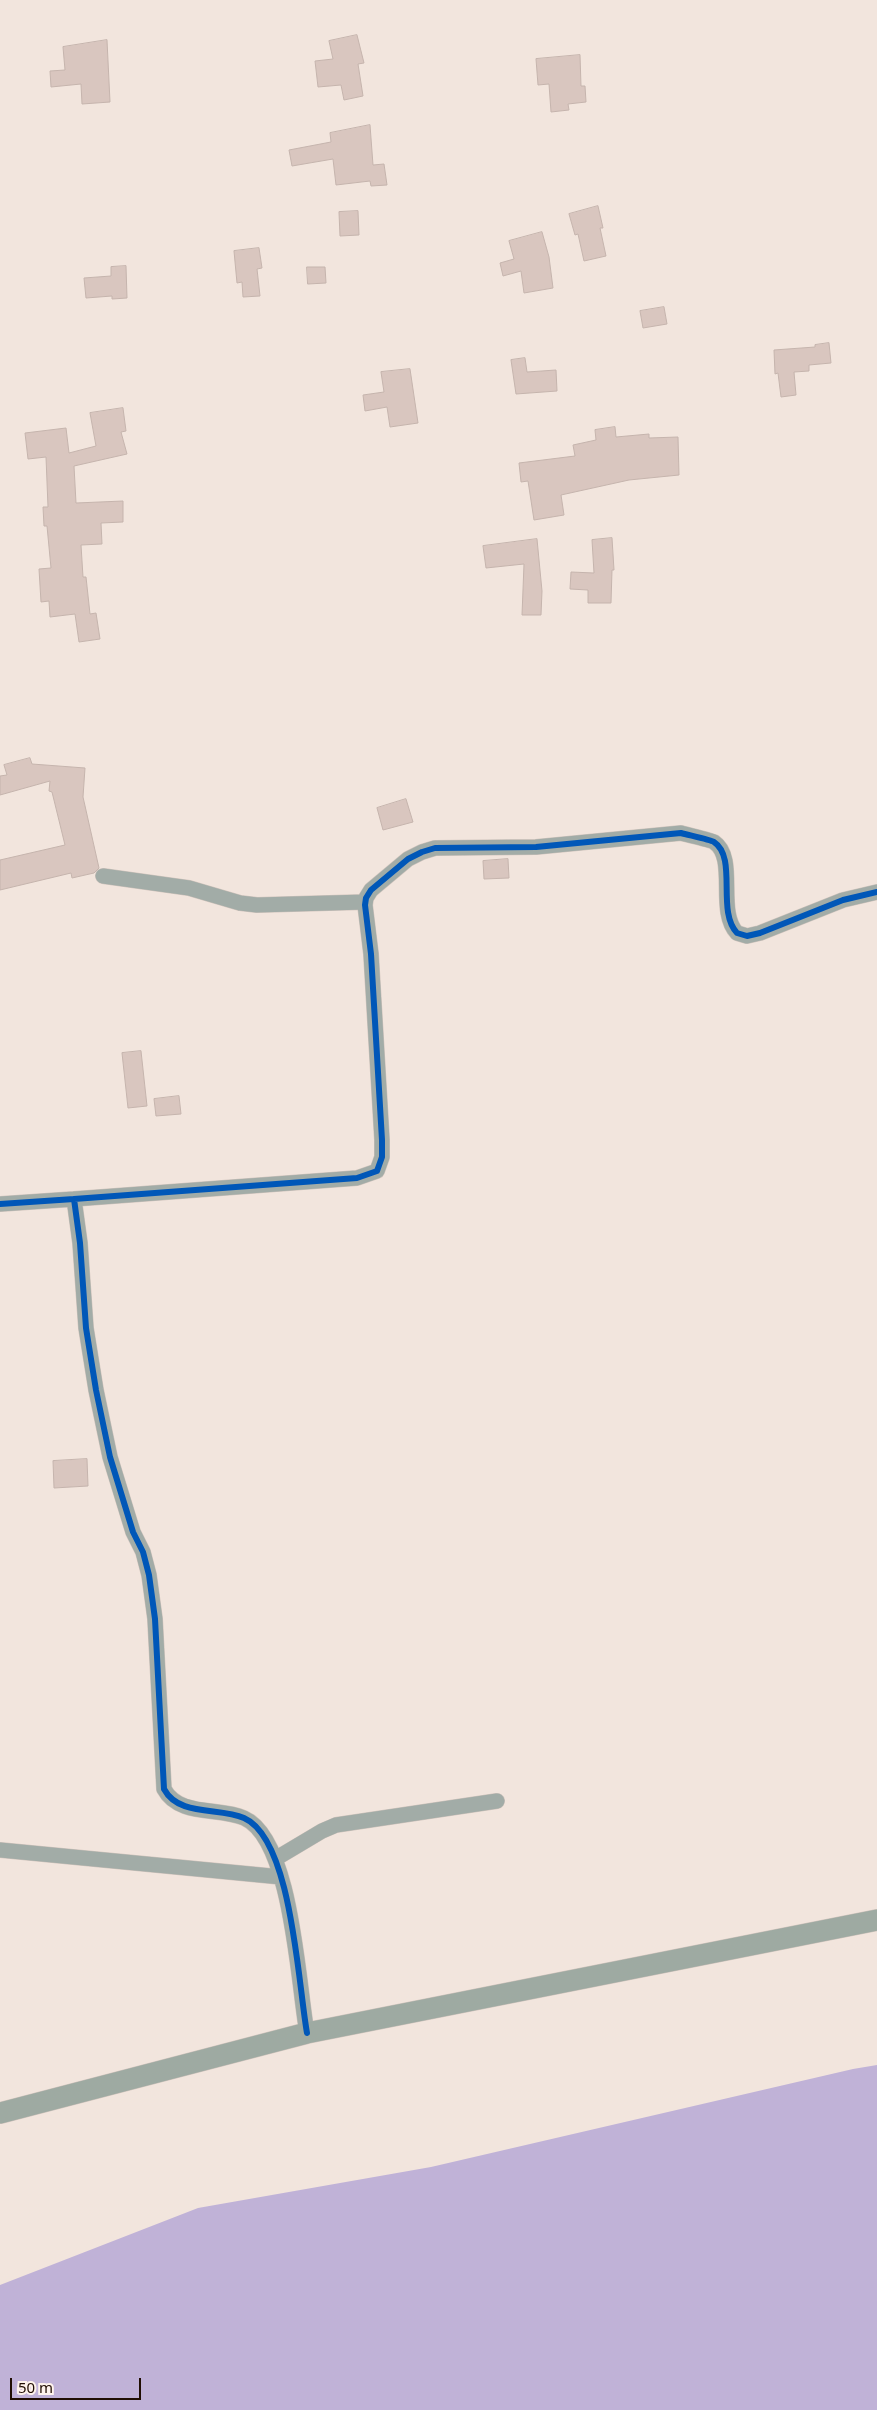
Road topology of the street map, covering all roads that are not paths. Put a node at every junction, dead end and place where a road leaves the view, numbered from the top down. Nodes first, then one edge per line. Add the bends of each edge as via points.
1 (103, 876) dead end
2 (877, 892) edge
3 (366, 902) junction
4 (74, 1199) junction
5 (0, 1204) edge
6 (497, 1801) dead end
7 (0, 1850) edge
8 (275, 1859) junction
9 (281, 1877) junction
10 (877, 1920) edge
11 (307, 2033) junction
12 (0, 2113) edge

1 - 3 street via 189,888 257,905
2 - 3 street via 843,900 760,933 742,935 732,928 728,920 724,856 720,848 708,839 681,833 536,847 435,848 422,852 395,869 371,890
3 - 4 street via 382,1140 382,1157 377,1171 357,1178
4 - 5 street
4 - 8 street via 86,1328 96,1390 110,1457 151,1584 164,1789 167,1795 186,1807 222,1812 251,1822 268,1843
6 - 8 street via 336,1825
7 - 9 street
8 - 9 street
9 - 11 street
10 - 11 main road
11 - 12 main road

